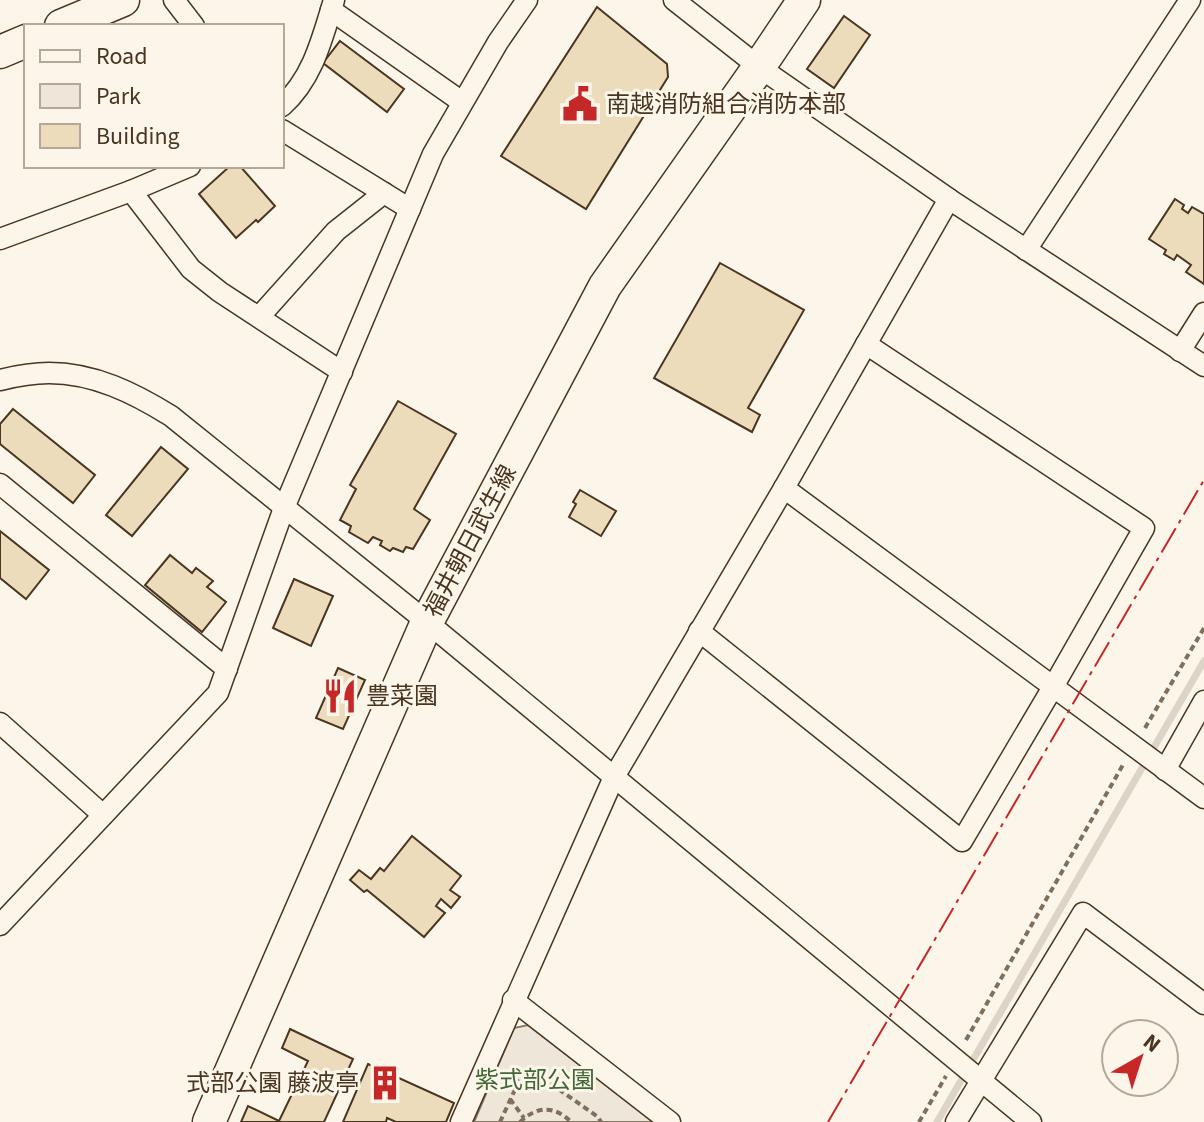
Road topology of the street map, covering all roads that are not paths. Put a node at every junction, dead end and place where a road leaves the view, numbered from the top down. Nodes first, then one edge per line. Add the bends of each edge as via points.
1 (123, 0) edge
2 (174, 0) edge
3 (527, 0) edge
4 (674, 0) edge
5 (804, 0) edge
6 (1190, 0) edge
7 (333, 5) edge
8 (66, 24) edge
9 (192, 24) edge
10 (24, 42) edge
11 (0, 52) edge
12 (759, 67) junction
13 (462, 102) junction
14 (284, 104) edge
15 (284, 131) edge
16 (185, 168) edge
17 (131, 191) junction
18 (384, 193) junction
19 (949, 199) junction
20 (410, 209) junction
21 (0, 239) edge
22 (1026, 250) junction
23 (1204, 313) edge
24 (259, 317) junction
25 (866, 344) junction
26 (1180, 351) junction
27 (1204, 366) edge
28 (342, 372) junction
29 (0, 380) edge
30 (0, 484) edge
31 (784, 488) junction
32 (284, 508) junction
33 (427, 622) junction
34 (699, 631) junction
35 (227, 669) junction
36 (1053, 687) junction
37 (1204, 701) edge
38 (0, 723) edge
39 (1165, 770) junction
40 (614, 777) junction
41 (1204, 798) edge
42 (103, 815) junction
43 (0, 925) edge
44 (513, 1000) junction
45 (1204, 1004) edge
46 (980, 1081) junction
47 (209, 1122) edge
48 (461, 1122) edge
49 (670, 1122) edge
50 (956, 1122) edge
51 (1031, 1122) edge

1 - 8 main road
2 - 9 street
3 - 13 street
4 - 12 street
5 - 12 main road, 福井朝日武生線
6 - 22 street
7 - 13 street
7 - 14 street via 310,72
10 - 11 main road
12 - 19 street
12 - 33 main road, 福井朝日武生線 via 605,286
13 - 20 street
15 - 18 street
16 - 17 street
17 - 21 street
17 - 24 street via 191,269
18 - 20 street
18 - 24 street via 336,231
19 - 22 street
19 - 25 street
20 - 28 street
22 - 26 street
23 - 26 street
24 - 28 street
25 - 31 street
25 - 36 street via 1144,528
26 - 27 street
28 - 32 street
29 - 32 street via 50,373 124,389 171,416
30 - 35 street
31 - 34 street
31 - 36 street
32 - 33 street
32 - 35 street
33 - 40 street
33 - 47 main road, 福井朝日武生線
34 - 36 street via 962,841
34 - 40 street
35 - 42 street via 218,693
36 - 39 street
37 - 39 street
38 - 42 street
39 - 41 street
40 - 44 street
40 - 46 street
42 - 43 street
44 - 48 street
44 - 49 street
45 - 46 street via 1083,913
46 - 50 street
46 - 51 street

